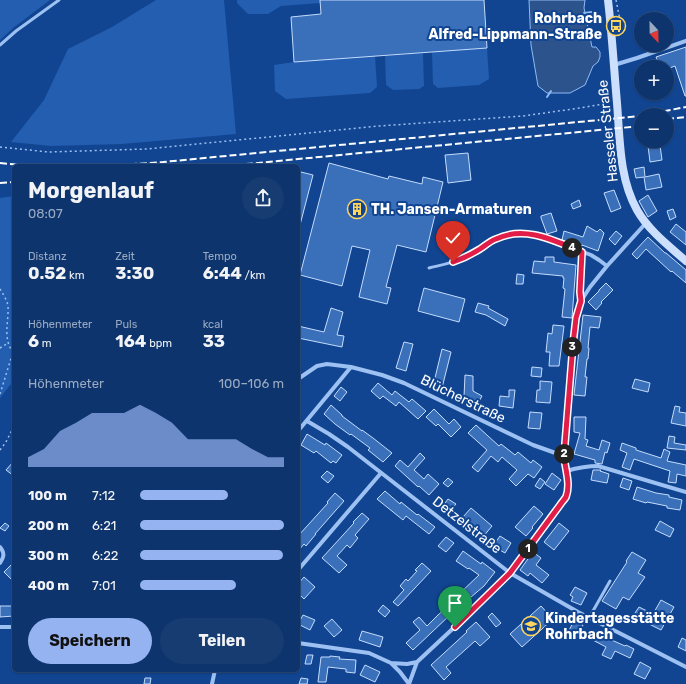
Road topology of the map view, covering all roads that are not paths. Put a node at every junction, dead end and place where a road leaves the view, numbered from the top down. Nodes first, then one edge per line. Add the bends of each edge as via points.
1 (59, 0) edge
2 (608, 0) edge
3 (686, 42) edge
4 (0, 45) edge
5 (614, 65) junction
6 (646, 223) junction
7 (520, 233) joint
8 (582, 252) junction
9 (686, 261) edge
10 (607, 266) junction
11 (429, 268) dead end
12 (581, 301) junction
13 (351, 367) junction
14 (300, 378) edge
15 (307, 421) junction
16 (300, 429) edge
17 (564, 456) junction
18 (566, 471) junction
19 (381, 473) junction
20 (686, 492) edge
21 (0, 547) edge
22 (0, 563) edge
23 (300, 568) edge
24 (510, 573) junction
25 (610, 581) dead end
26 (589, 618) junction
27 (0, 627) edge
28 (12, 627) edge
29 (300, 643) edge
30 (417, 662) junction
31 (391, 663) junction
32 (686, 667) edge
33 (215, 672) edge
34 (212, 684) edge
35 (409, 684) edge

1 - 4 lane
2 - 5 street, Hasseler Straße
3 - 5 street
5 - 6 street, Hasseler Straße via 620,150 627,188
6 - 9 street, Hasseler Straße
6 - 10 street
7 - 8 street via 544,237
7 - 11 lane via 495,239 466,257
8 - 10 street
8 - 12 lane
10 - 12 street
12 - 17 street via 573,344
13 - 14 street, Blücherstraße via 327,364 317,366
13 - 15 street
13 - 17 street, Blücherstraße via 404,383 533,445
15 - 16 street
15 - 19 street, Detzelstraße via 348,447
17 - 18 street
18 - 20 street via 598,466
18 - 24 street via 566,496
19 - 23 street
19 - 24 street, Detzelstraße
21 - 22 street via 4,556
24 - 26 street, Detzelstraße
24 - 30 street
25 - 26 lane
26 - 32 street, Detzelstraße
27 - 28 street
29 - 31 street via 369,653
30 - 31 street
30 - 35 street
31 - 35 street
33 - 34 street

